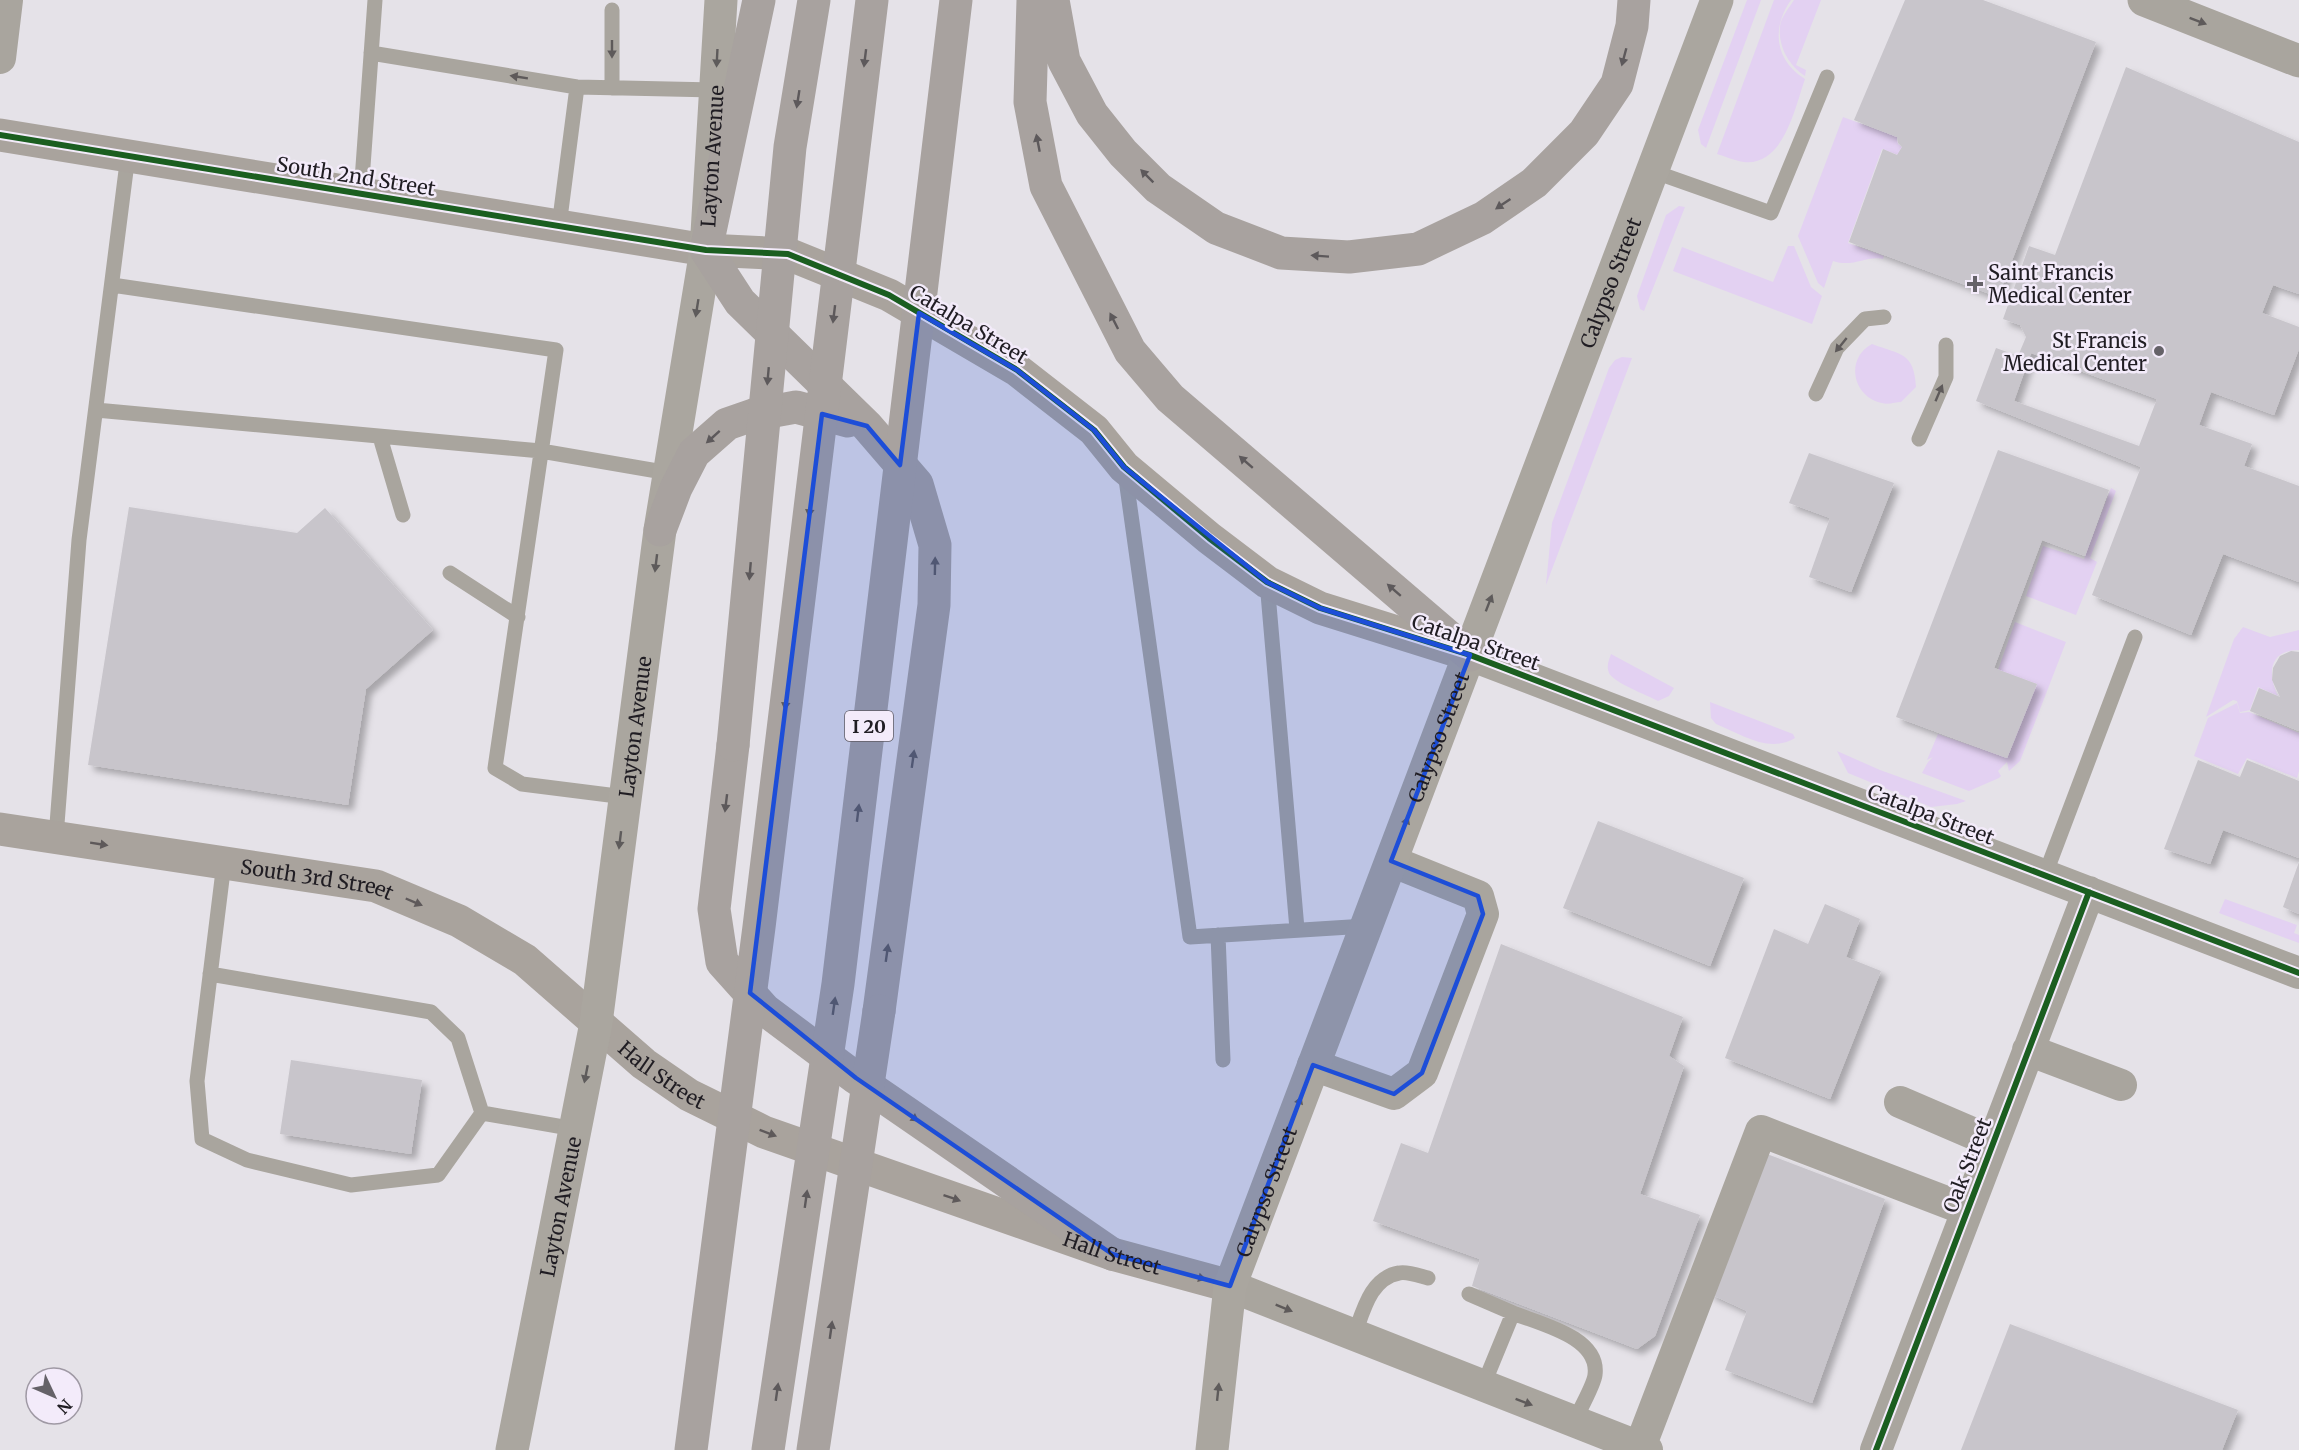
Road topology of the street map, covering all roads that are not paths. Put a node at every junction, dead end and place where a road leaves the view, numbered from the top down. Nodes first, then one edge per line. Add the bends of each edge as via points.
1 (7, 0) edge
2 (375, 0) edge
3 (721, 0) edge
4 (759, 0) edge
5 (814, 0) edge
6 (872, 0) edge
7 (956, 0) edge
8 (1033, 0) edge
9 (1053, 0) edge
10 (1634, 0) edge
11 (1717, 0) edge
12 (2144, 0) edge
13 (612, 10) dead end
14 (371, 53) junction
15 (0, 58) edge
16 (2299, 61) edge
17 (1827, 77) dead end
18 (577, 87) junction
19 (612, 88) junction
20 (715, 90) junction
21 (0, 135) edge
22 (128, 155) junction
23 (1652, 171) junction
24 (361, 194) junction
25 (559, 226) junction
26 (706, 250) junction
27 (112, 285) junction
28 (1884, 318) dead end
29 (1946, 345) dead end
30 (1816, 394) dead end
31 (96, 410) junction
32 (867, 426) junction
33 (380, 437) junction
34 (1919, 439) dead end
35 (542, 451) junction
36 (1124, 467) junction
37 (669, 473) junction
38 (403, 515) dead end
39 (660, 530) junction
40 (450, 573) dead end
41 (1267, 582) junction
42 (518, 617) junction
43 (2135, 637) dead end
44 (1470, 655) junction
45 (626, 797) junction
46 (0, 829) edge
47 (56, 837) junction
48 (1391, 861) junction
49 (224, 863) junction
50 (2044, 875) junction
51 (2089, 892) junction
52 (1366, 926) junction
53 (1297, 929) junction
54 (1218, 935) junction
55 (2299, 973) edge
56 (210, 974) junction
57 (596, 1023) junction
58 (2028, 1050) junction
59 (1223, 1060) dead end
60 (1313, 1065) junction
61 (2121, 1085) dead end
62 (1900, 1102) dead end
63 (482, 1113) junction
64 (575, 1129) junction
65 (1993, 1142) junction
66 (1967, 1210) junction
67 (1112, 1254) junction
68 (1428, 1278) dead end
69 (1230, 1286) junction
70 (1470, 1294) dead end
71 (1513, 1313) junction
72 (1354, 1336) junction
73 (1483, 1386) junction
74 (1574, 1422) junction
75 (1644, 1449) edge
76 (512, 1450) edge
77 (691, 1450) edge
78 (768, 1450) edge
79 (813, 1450) edge
80 (1212, 1450) edge
81 (1876, 1450) edge

1 - 15 street
2 - 14 lane
3 -> 20 main road, Layton Avenue
4 - 26 highway
5 -> 67 highway, bridge via 790,147 714,909 722,962 765,1010
6 -> 77 highway, bridge
78 -> 7 highway, I 20, bridge via 838,984
44 -> 8 highway via 1170,398 1130,351 1047,186 1030,102
10 -> 9 highway via 1632,26 1617,84 1584,133 1534,183 1483,218 1418,249 1350,257 1281,253 1216,228 1158,188 1092,114 1064,61
11 - 23 main road, Calypso Street
12 -> 16 street
13 -> 19 lane
18 -> 14 lane
14 - 24 lane
17 - 23 lane via 1771,213
18 - 19 lane
18 - 25 lane
19 - 20 lane
20 - 26 main road, Layton Avenue
21 - 22 main road, South 2nd Street
22 - 24 main road, South 2nd Street
22 - 27 lane
44 -> 23 main road, Calypso Street
24 - 25 main road, South 2nd Street
25 - 26 main road, South 2nd Street
26 - 32 highway via 740,302
26 - 36 main road, Catalpa Street via 788,254 889,295 1017,370 1094,430
26 -> 37 main road, Layton Avenue
27 - 31 lane
27 - 35 lane via 556,350
28 -> 30 lane via 1865,319 1837,348
34 -> 29 lane via 1946,377
31 - 33 lane
31 - 47 lane via 79,540
32 -> 39 highway via 796,407 727,424 694,453
79 -> 32 highway, bridge via 879,1011 934,605 935,545 917,484
33 - 35 lane
33 - 38 lane
35 - 37 lane
35 - 42 lane
36 - 41 main road, Catalpa Street
36 - 54 lane via 1190,937
37 - 39 main road, Layton Avenue
39 -> 45 main road, Layton Avenue
40 - 42 lane
41 - 44 main road, Catalpa Street via 1320,608
41 - 53 lane
42 - 45 lane via 495,768 522,784
43 - 50 lane
48 -> 44 main road, Calypso Street
44 - 50 street, Catalpa Street
45 -> 57 main road, Layton Avenue
46 - 47 main road, South 3rd Street
47 -> 49 main road, South 3rd Street
48 - 52 main road, Calypso Street
48 - 60 street via 1478,896 1483,914 1471,946 1422,1073 1394,1094
49 - 56 lane
49 -> 57 main road, South 3rd Street via 376,886 459,921 525,960
50 - 51 street, Catalpa Street
51 - 55 street, Catalpa Street
51 - 58 street, Oak Street
52 - 53 lane
52 - 60 main road, Calypso Street
53 - 54 lane
54 - 59 lane
56 - 63 lane via 430,1012 458,1038
56 - 63 lane via 197,1081 202,1139 247,1161 351,1185 438,1175
57 -> 64 main road, Layton Avenue
57 -> 67 main road, Hall Street via 644,1064 689,1095 764,1132
58 - 61 street
58 - 65 street, Oak Street
69 -> 60 main road, Calypso Street
62 - 65 street
63 - 64 lane
64 - 76 main road, Layton Avenue
65 - 66 street, Oak Street
66 - 75 street via 1761,1131
66 - 81 street, Oak Street
67 -> 69 main road, Hall Street
68 - 72 lane via 1401,1272 1383,1280 1370,1293
69 -> 72 street, Hall Street
80 -> 69 main road, Calypso Street
70 - 71 lane
71 - 73 lane
71 - 74 lane via 1576,1338 1592,1355 1595,1375
72 - 73 street, Hall Street
73 -> 74 street, Hall Street
74 - 75 street, Hall Street

